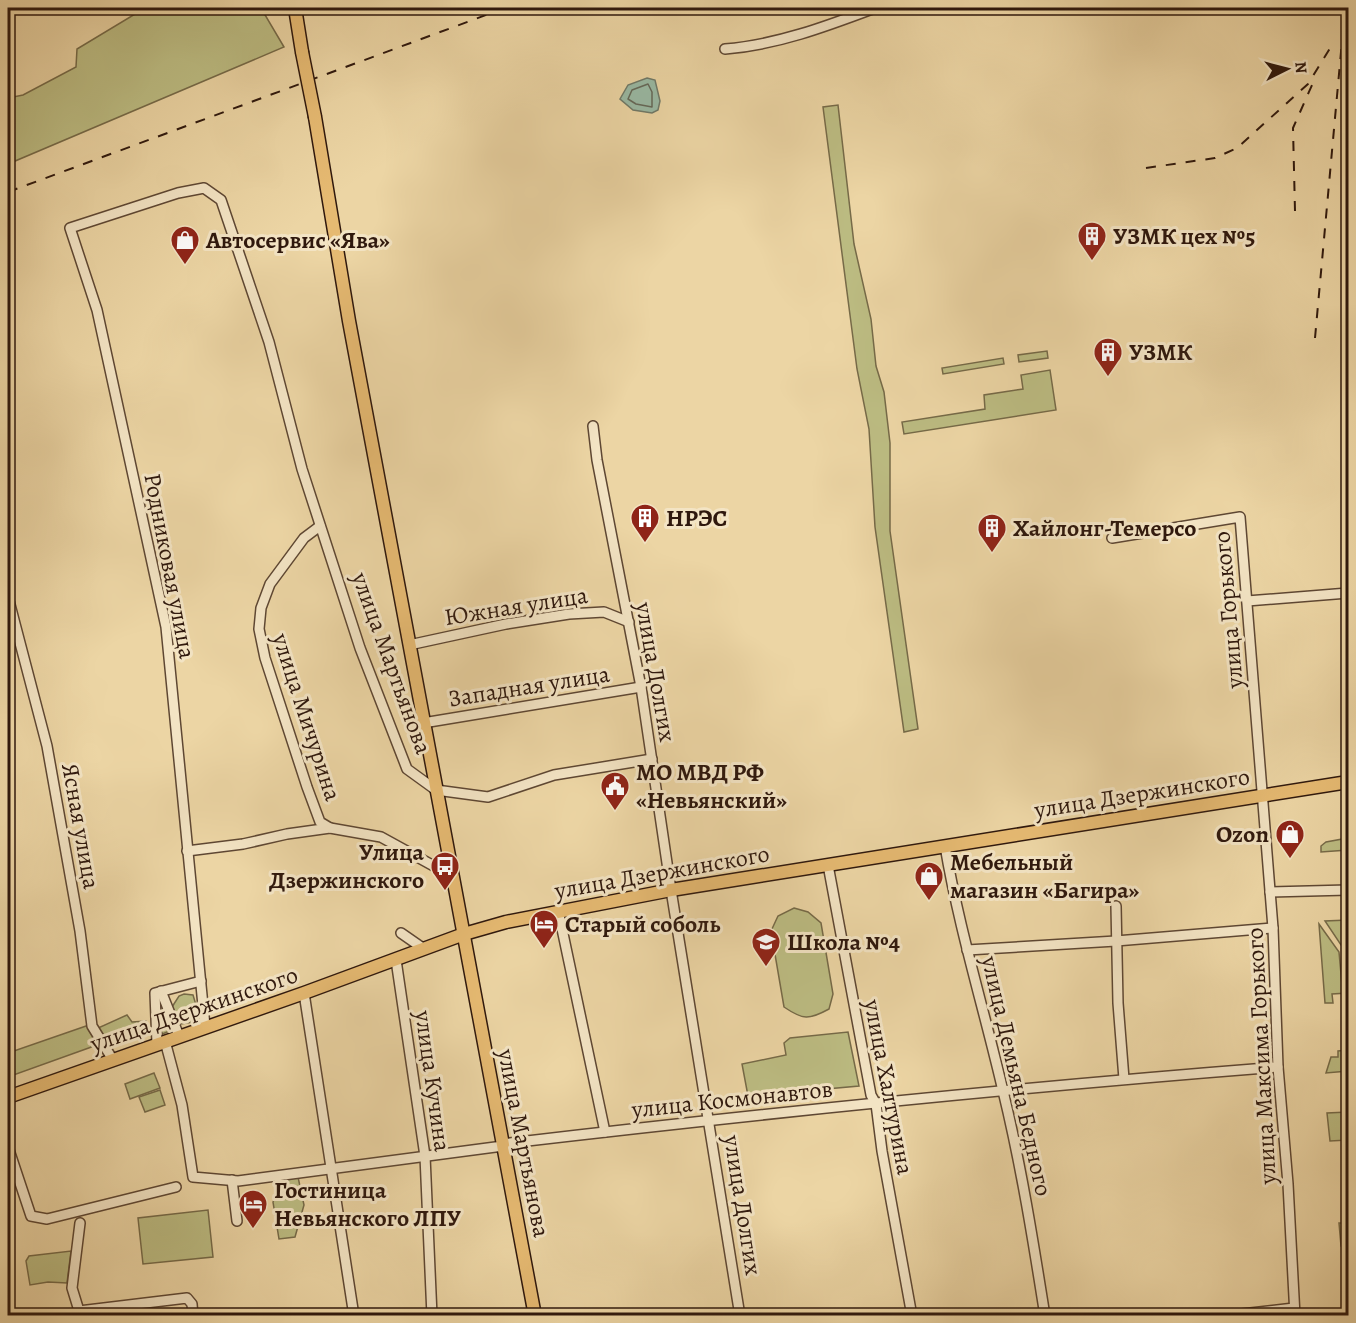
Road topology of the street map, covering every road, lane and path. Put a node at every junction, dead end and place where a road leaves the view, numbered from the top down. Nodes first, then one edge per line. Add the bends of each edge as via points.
1 (295, 8) edge
2 (875, 8) edge
3 (725, 49) dead end
4 (70, 228) joint
5 (593, 426) dead end
6 (320, 526) junction
7 (1112, 538) dead end
8 (1348, 593) edge
9 (8, 597) edge
10 (1247, 602) junction
11 (629, 622) junction
12 (409, 645) junction
13 (641, 687) junction
14 (423, 723) junction
15 (652, 759) junction
16 (1348, 782) edge
17 (436, 790) junction
18 (1262, 795) junction
19 (330, 828) junction
20 (945, 846) junction
21 (188, 851) junction
22 (828, 865) junction
23 (452, 876) junction
24 (671, 890) junction
25 (1348, 890) edge
26 (1270, 892) junction
27 (1116, 906) dead end
28 (558, 910) junction
29 (1273, 928) junction
30 (401, 933) dead end
31 (464, 934) junction
32 (1116, 941) junction
33 (424, 949) junction
34 (968, 950) junction
35 (396, 960) junction
36 (201, 981) junction
37 (161, 991) junction
38 (304, 993) junction
39 (205, 1026) junction
40 (179, 1036) junction
41 (161, 1043) junction
42 (113, 1060) junction
43 (1278, 1067) junction
44 (1124, 1079) junction
45 (1003, 1091) junction
46 (8, 1097) edge
47 (876, 1104) junction
48 (710, 1120) junction
49 (605, 1132) junction
50 (503, 1146) junction
51 (8, 1147) edge
52 (425, 1156) junction
53 (331, 1169) junction
54 (232, 1180) junction
55 (176, 1187) dead end
56 (237, 1221) dead end
57 (80, 1222) dead end
58 (107, 1307) junction
59 (1295, 1312) edge
60 (80, 1313) edge
61 (115, 1316) edge
62 (193, 1316) edge
63 (354, 1316) edge
64 (432, 1316) edge
65 (535, 1316) edge
66 (740, 1316) edge
67 (912, 1316) edge
68 (1045, 1316) edge
69 (1224, 1316) edge

1 - 12 main road, bridge
2 - 3 street via 822,28
4 - 6 street, улица Мартьянова via 204,188 221,200 269,342
4 - 21 street, Родниковая улица via 97,310 166,627
5 - 11 street, улица Долгих
6 - 17 street, улица Мартьянова via 360,648 407,769
6 - 19 street, улица Мичурина via 304,538 270,584 261,608 259,629 307,787 320,822
7 - 10 street, улица Горького via 1240,516
8 - 10 street
9 - 42 street, Ясная улица via 46,746 80,931 92,1026
10 - 18 street, улица Горького
11 - 12 street, Южная улица via 604,612 569,614
11 - 13 street, улица Долгих
12 - 14 main road
13 - 14 street, Западная улица
13 - 15 street, улица Долгих
14 - 17 main road
15 - 17 street via 554,775 488,797
15 - 24 street, улица Долгих
16 - 18 main road, улица Дзержинского
17 - 23 main road, улица Мартьянова
18 - 20 main road, улица Дзержинского
18 - 26 street, улица Максима Горького
19 - 21 street
19 - 23 street via 381,837
20 - 22 main road, улица Дзержинского
20 - 34 street, улица Демьяна Бедного
21 - 36 street, Родниковая улица
22 - 24 main road, улица Дзержинского
22 - 47 street, улица Халтурина via 871,1095
23 - 31 main road, улица Мартьянова
24 - 28 main road, улица Дзержинского
24 - 48 street, улица Долгих
25 - 26 street
26 - 29 street, улица Максима Горького
27 - 32 street
28 - 31 main road, улица Дзержинского
28 - 49 street
29 - 32 street
29 - 43 street, улица Максима Горького
30 - 33 street
31 - 33 main road, улица Дзержинского
31 - 50 main road, улица Мартьянова
32 - 34 street
32 - 44 street
33 - 35 main road, улица Дзержинского
34 - 45 street, улица Демьяна Бедного
35 - 38 main road, улица Дзержинского
35 - 52 street, улица Кучина
36 - 37 street
36 - 39 street, Родниковая улица
37 - 40 street
37 - 41 street via 155,993
38 - 39 main road, улица Дзержинского
38 - 53 street
39 - 40 main road, улица Дзержинского
40 - 41 main road, улица Дзержинского
41 - 42 main road, улица Дзержинского
41 - 54 street, улица Космонавтов via 182,1105 193,1177
42 - 46 main road, улица Дзержинского
43 - 44 street, улица Космонавтов
43 - 59 street, улица Максима Горького
44 - 45 street, улица Космонавтов
45 - 47 street, улица Космонавтов
45 - 68 street, улица Демьяна Бедного
47 - 48 street, улица Космонавтов
47 - 67 street, улица Халтурина
48 - 49 street, улица Космонавтов
48 - 66 street, улица Долгих
49 - 50 street, улица Космонавтов
50 - 52 street, улица Космонавтов
50 - 65 main road, улица Мартьянова
51 - 55 street via 31,1216 47,1220
52 - 53 street, улица Космонавтов
52 - 64 street, улица Кучина
53 - 54 street, улица Космонавтов
53 - 63 street
54 - 56 street
57 - 60 street via 72,1288
58 - 60 street
58 - 61 street
58 - 62 street via 187,1298
59 - 69 street

